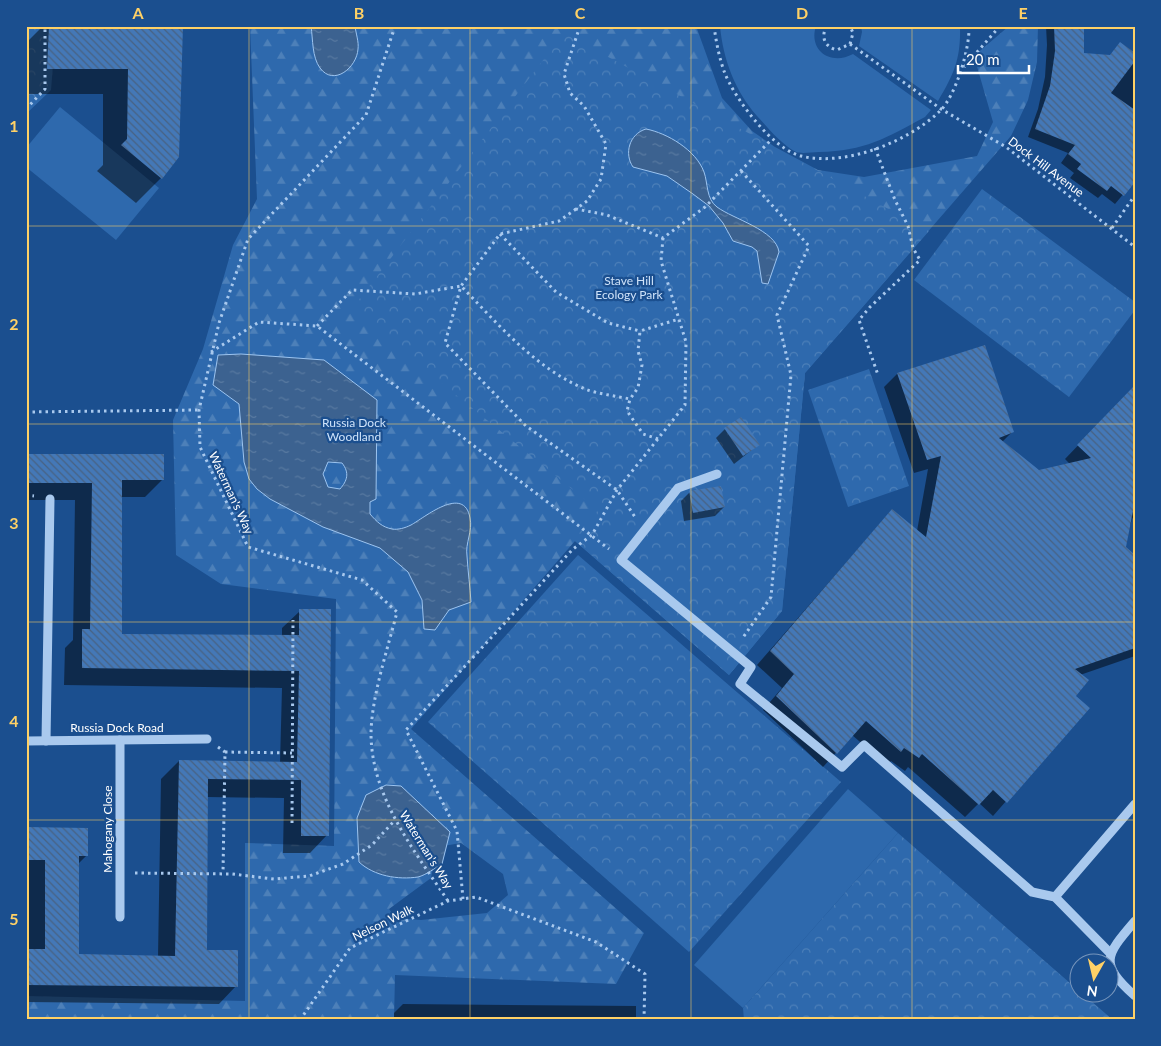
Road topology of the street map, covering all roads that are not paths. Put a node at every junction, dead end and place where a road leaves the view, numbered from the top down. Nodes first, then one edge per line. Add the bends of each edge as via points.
1 (717, 474) dead end
2 (50, 499) dead end
3 (207, 739) road end
4 (120, 740) junction
5 (26, 741) edge
6 (46, 741) junction
7 (1135, 804) edge
8 (1055, 897) junction
9 (120, 917) dead end
10 (1135, 921) edge
11 (1110, 953) junction
12 (1135, 996) edge

1 - 8 street via 678,488 620,560 751,667 740,684 842,767 864,745 1032,892
2 - 6 street
3 - 4 street, Russia Dock Road
4 - 6 street, Russia Dock Road
4 - 9 street, Mahogany Close
5 - 6 street, Russia Dock Road
7 - 8 street
8 - 11 street
10 - 11 street
11 - 12 street via 1113,974

